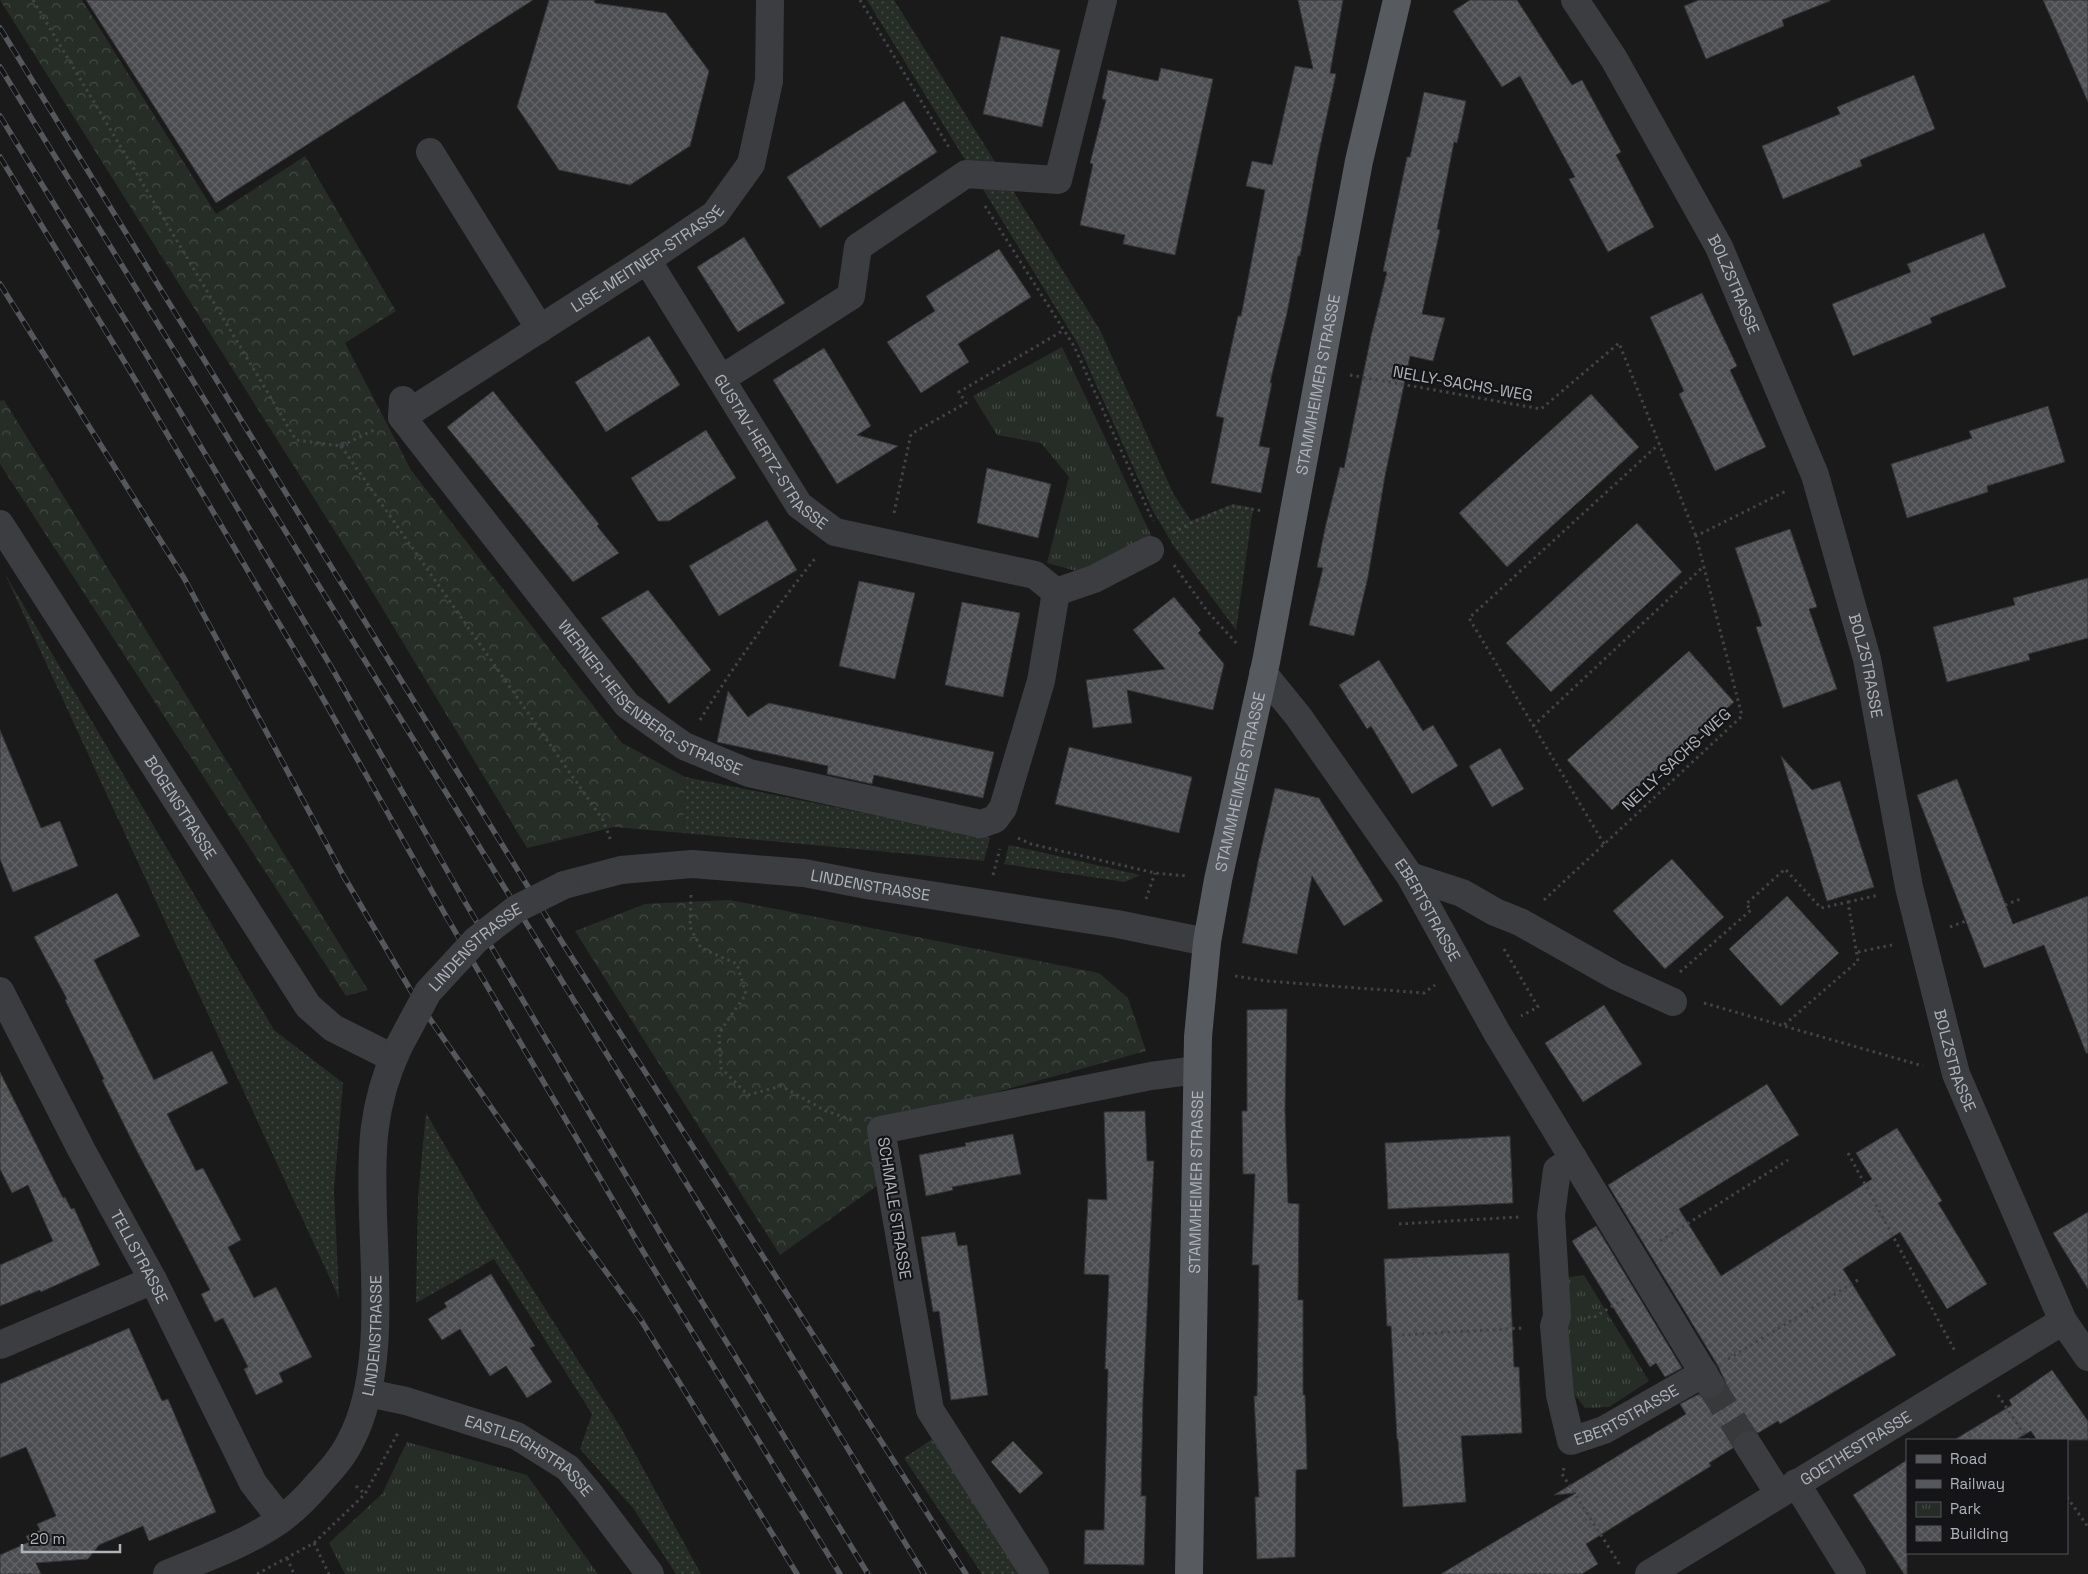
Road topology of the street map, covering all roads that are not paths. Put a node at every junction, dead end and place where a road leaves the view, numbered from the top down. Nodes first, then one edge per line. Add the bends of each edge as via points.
1 (770, 0) edge
2 (1103, 0) edge
3 (1397, 0) edge
4 (1575, 0) edge
5 (430, 152) dead end
6 (647, 260) junction
7 (540, 329) junction
8 (722, 379) junction
9 (403, 408) joint
10 (0, 524) edge
11 (1156, 546) road end
12 (1056, 592) junction
13 (1263, 672) junction
14 (1410, 876) junction
15 (1207, 942) junction
16 (0, 991) edge
17 (1673, 1002) dead end
18 (395, 1053) junction
19 (1197, 1070) junction
20 (1574, 1159) junction
21 (153, 1280) junction
22 (2063, 1322) junction
23 (0, 1345) edge
24 (2088, 1357) edge
25 (368, 1393) junction
26 (1748, 1445) tunnel mouth
27 (1787, 1488) junction
28 (281, 1519) junction
29 (167, 1574) edge
30 (650, 1574) edge
31 (1035, 1574) edge
32 (1189, 1574) edge
33 (1649, 1574) edge
34 (1852, 1574) edge

1 - 6 street, LISE-MEITNER-STRASSE via 769,82 751,164 715,214
2 - 8 street via 1058,180 966,174 858,247 851,296
3 - 13 main road, STAMMHEIMER STRASSE via 1359,161
4 - 22 street, BOLZSTRASSE via 1614,60 1719,247 1815,476 1867,659 1909,887 1956,1074
5 - 7 street
6 - 7 street, LISE-MEITNER-STRASSE
6 - 8 street, GUSTAV-HERTZ-STRASSE
7 - 9 street, LISE-MEITNER-STRASSE
8 - 12 street, GUSTAV-HERTZ-STRASSE via 799,504 836,532 1035,575
9 - 12 street, WERNER-HEISENBERG-STRASSE via 627,705 684,746 749,773 981,824 1000,825 1040,681
10 - 18 street, BOGENSTRASSE via 308,1006 333,1028
11 - 12 street via 1094,579
13 - 14 street, EBERTSTRASSE via 1298,716
13 - 15 main road, STAMMHEIMER STRASSE
14 - 17 street via 1462,893 1608,972
14 - 20 street, EBERTSTRASSE via 1496,1031
15 - 18 street, LINDENSTRASSE, bridge via 1117,924 804,873 692,864 621,870 564,885 516,909 476,940 428,992
15 - 19 main road, STAMMHEIMER STRASSE
16 - 21 street, TELLSTRASSE
18 - 25 street, LINDENSTRASSE via 382,1085 374,1122 376,1307
19 - 31 street, SCHMALE STRASSE via 1151,1076 881,1130 930,1410
19 - 32 main road, STAMMHEIMER STRASSE
20 - 20 street, EBERTSTRASSE via 1557,1170 1551,1215 1560,1395 1571,1441 1604,1430 1707,1379
21 - 23 street
21 - 28 street, TELLSTRASSE via 253,1483
22 - 24 street, BOLZSTRASSE
22 - 27 street, GOETHESTRASSE
25 - 28 street, LINDENSTRASSE via 350,1442 335,1466 306,1498
25 - 30 street, EASTLEIGHSTRASSE via 406,1401 517,1436 568,1468
26 - 27 street
27 - 33 street, GOETHESTRASSE
27 - 34 street
28 - 29 street, LINDENSTRASSE via 257,1534

